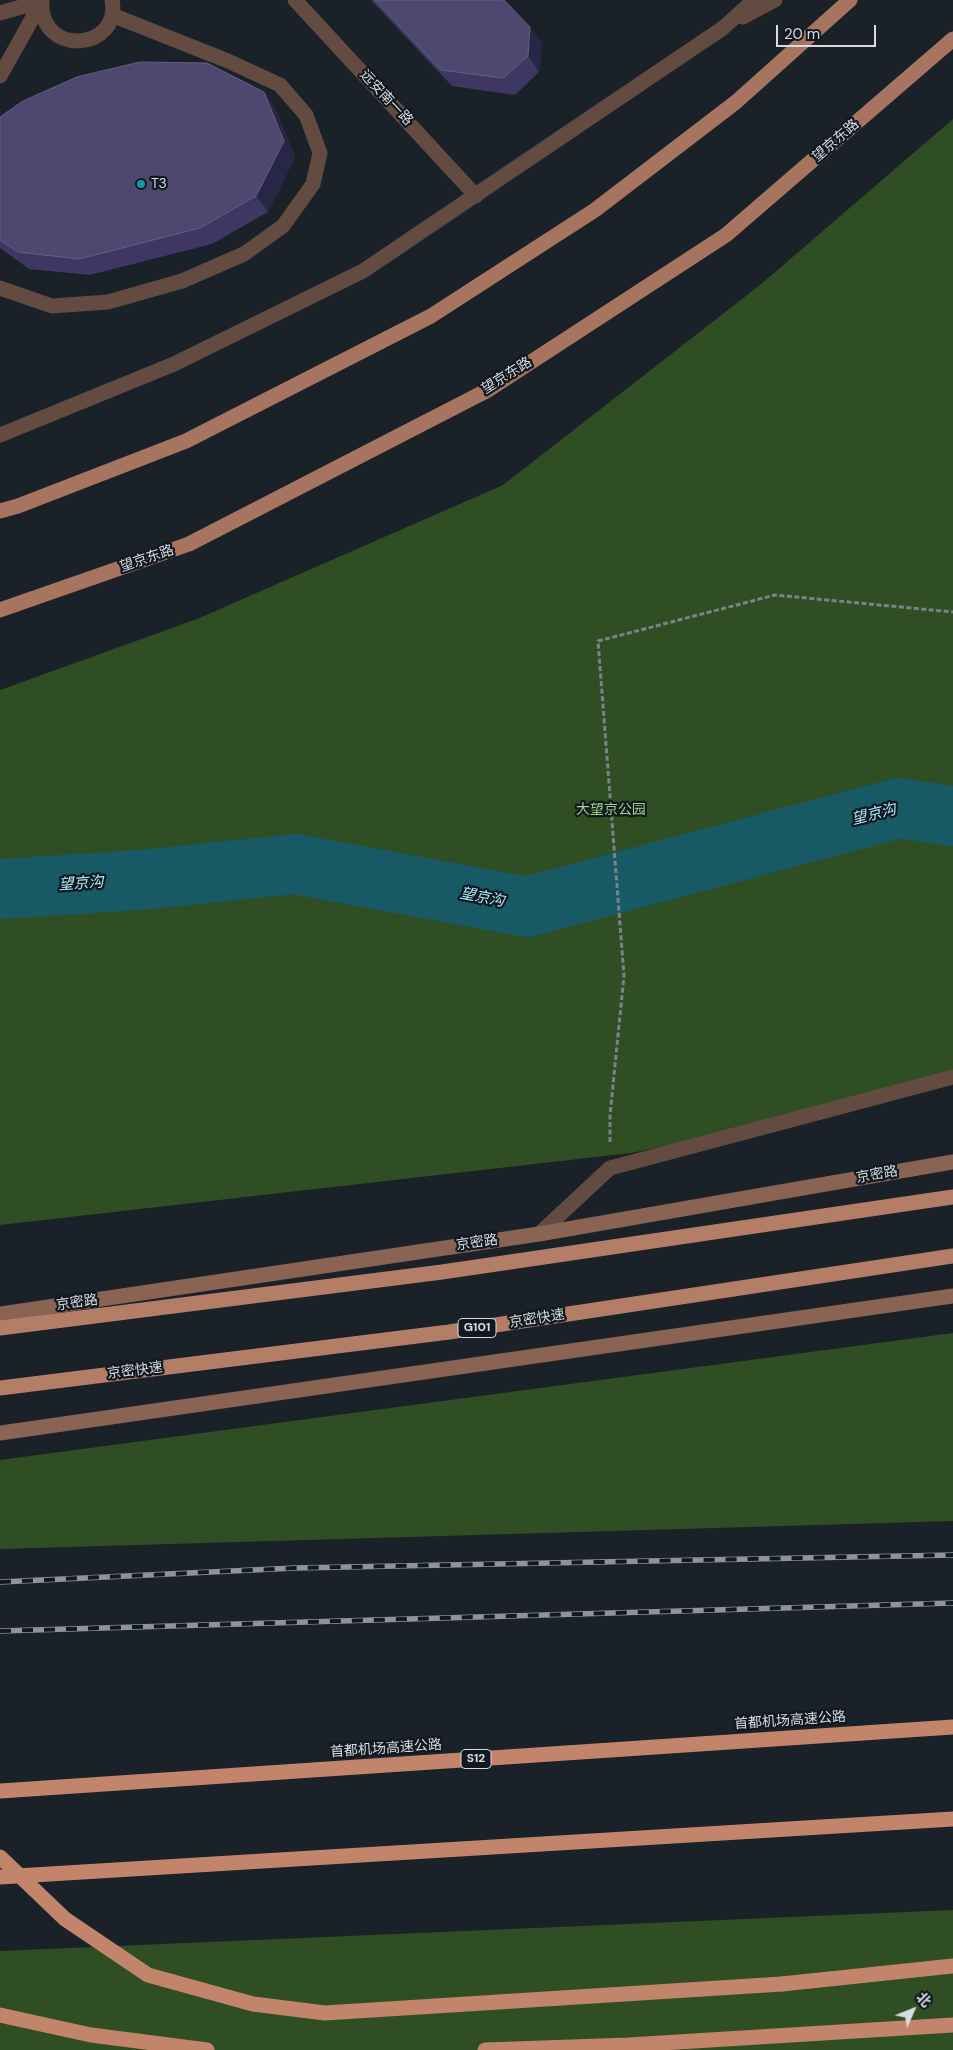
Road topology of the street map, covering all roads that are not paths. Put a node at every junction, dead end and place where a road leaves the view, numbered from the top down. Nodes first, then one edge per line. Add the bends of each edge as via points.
1 (295, 0) edge
2 (754, 0) edge
3 (775, 0) edge
4 (850, 0) edge
5 (42, 1) edge
6 (112, 8) edge
7 (0, 13) edge
8 (723, 28) junction
9 (953, 39) edge
10 (0, 76) edge
11 (476, 196) junction
12 (0, 288) edge
13 (0, 435) edge
14 (0, 511) edge
15 (0, 610) edge
16 (953, 1077) edge
17 (953, 1162) edge
18 (953, 1197) edge
19 (539, 1234) junction
20 (953, 1256) edge
21 (953, 1296) edge
22 (0, 1314) edge
23 (0, 1328) edge
24 (0, 1388) edge
25 (0, 1433) edge
26 (953, 1727) edge
27 (0, 1791) edge
28 (949, 1821) edge
29 (0, 1857) edge
30 (0, 1877) edge
31 (953, 1966) edge
32 (0, 2015) edge
33 (953, 2024) edge
34 (207, 2050) edge
35 (485, 2050) edge

1 - 11 street, 远安南一路
2 - 8 street
3 - 8 street
4 - 14 main road via 736,102 595,210 431,316 186,441
5 - 6 street via 42,13 52,32 75,42 98,36 107,26
5 - 7 street
5 - 10 street
6 - 12 street via 280,86 306,115 320,153 313,184 283,226 244,254 182,281 108,302 52,306
8 - 11 street
9 - 15 main road, 望京东路 via 726,234 488,390 189,544
11 - 13 street via 363,271 174,364
16 - 19 street via 610,1168
17 - 19 main road, 京密路
18 - 23 highway via 442,1272
19 - 22 main road, 京密路
20 - 24 highway, 京密快速 / G101 via 449,1332
21 - 25 main road
26 - 27 highway, 首都机场高速公路 / S12
28 - 30 highway
29 - 31 highway, bridge via 65,1919 148,1975 253,2004 325,2013 782,1984
32 - 34 highway via 91,2035
33 - 35 highway via 629,2045

